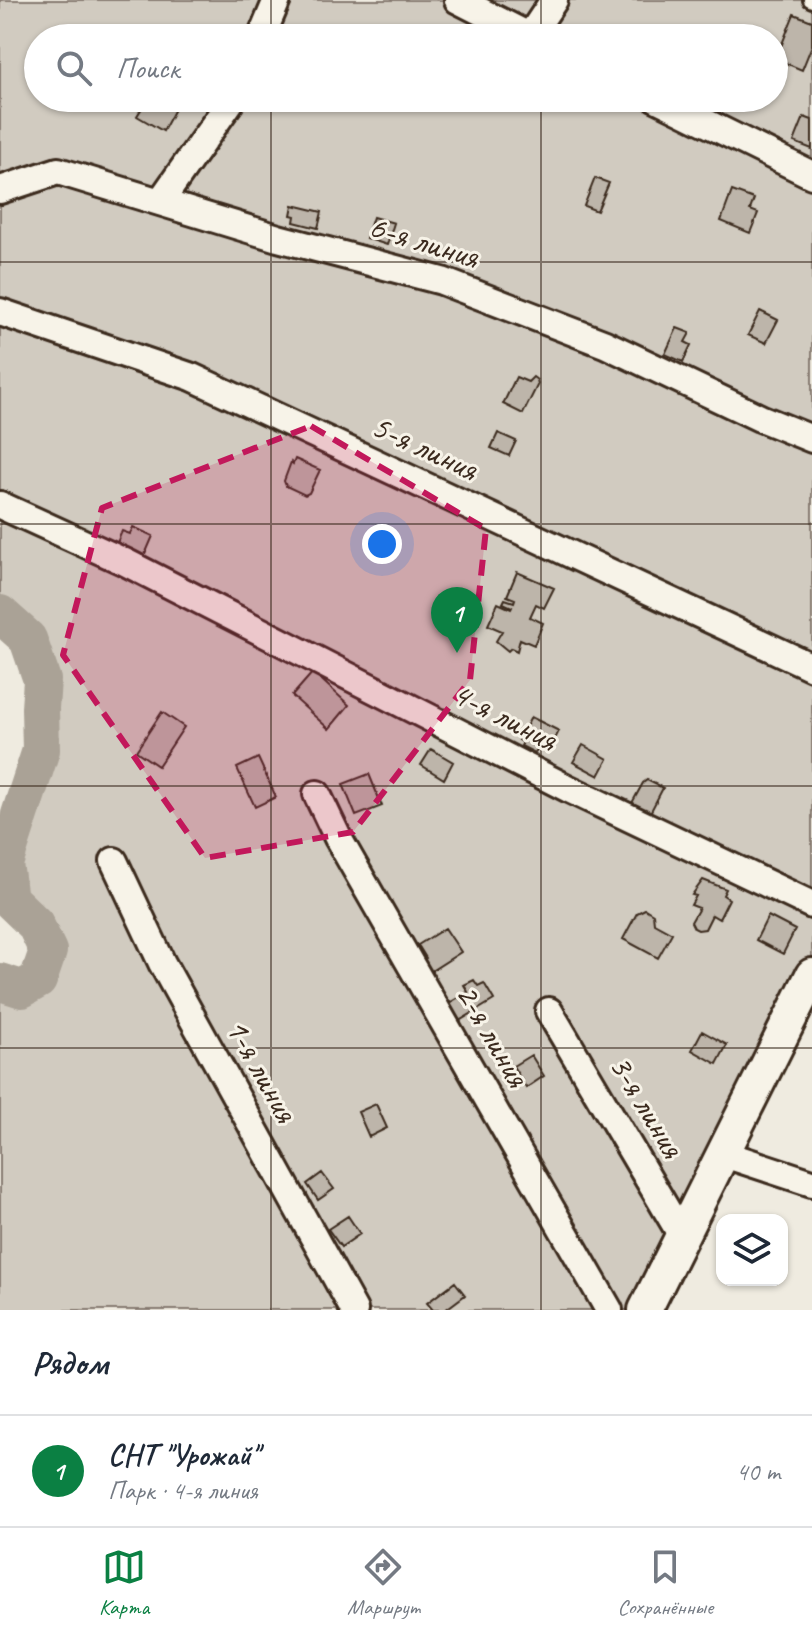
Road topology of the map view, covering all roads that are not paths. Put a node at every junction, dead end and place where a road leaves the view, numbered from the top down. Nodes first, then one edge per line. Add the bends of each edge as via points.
1 (277, 0) edge
2 (458, 0) edge
3 (554, 0) edge
4 (267, 24) edge
5 (506, 24) edge
6 (540, 24) edge
7 (223, 112) edge
8 (684, 112) edge
9 (812, 175) edge
10 (0, 190) edge
11 (160, 202) junction
12 (0, 312) edge
13 (812, 439) edge
14 (0, 505) edge
15 (812, 667) edge
16 (317, 794) dead end
17 (114, 861) dead end
18 (812, 905) edge
19 (812, 975) edge
20 (549, 1011) dead end
21 (724, 1154) junction
22 (812, 1183) edge
23 (682, 1236) junction
24 (354, 1310) edge
25 (609, 1310) edge
26 (645, 1310) edge

1 - 4 street
2 - 5 street
3 - 6 street
7 - 11 street
8 - 9 street
10 - 11 street, 6-я линия via 58,171
11 - 13 street, 6-я линия via 442,281 605,344
12 - 15 street, 5-я линия via 192,377
14 - 18 street, 4-я линия via 125,562 569,789
16 - 25 street, 2-я линия
17 - 24 street, 1-я линия via 162,963
19 - 21 street
20 - 23 street, 3-я линия
21 - 22 street
21 - 23 street
23 - 26 street

